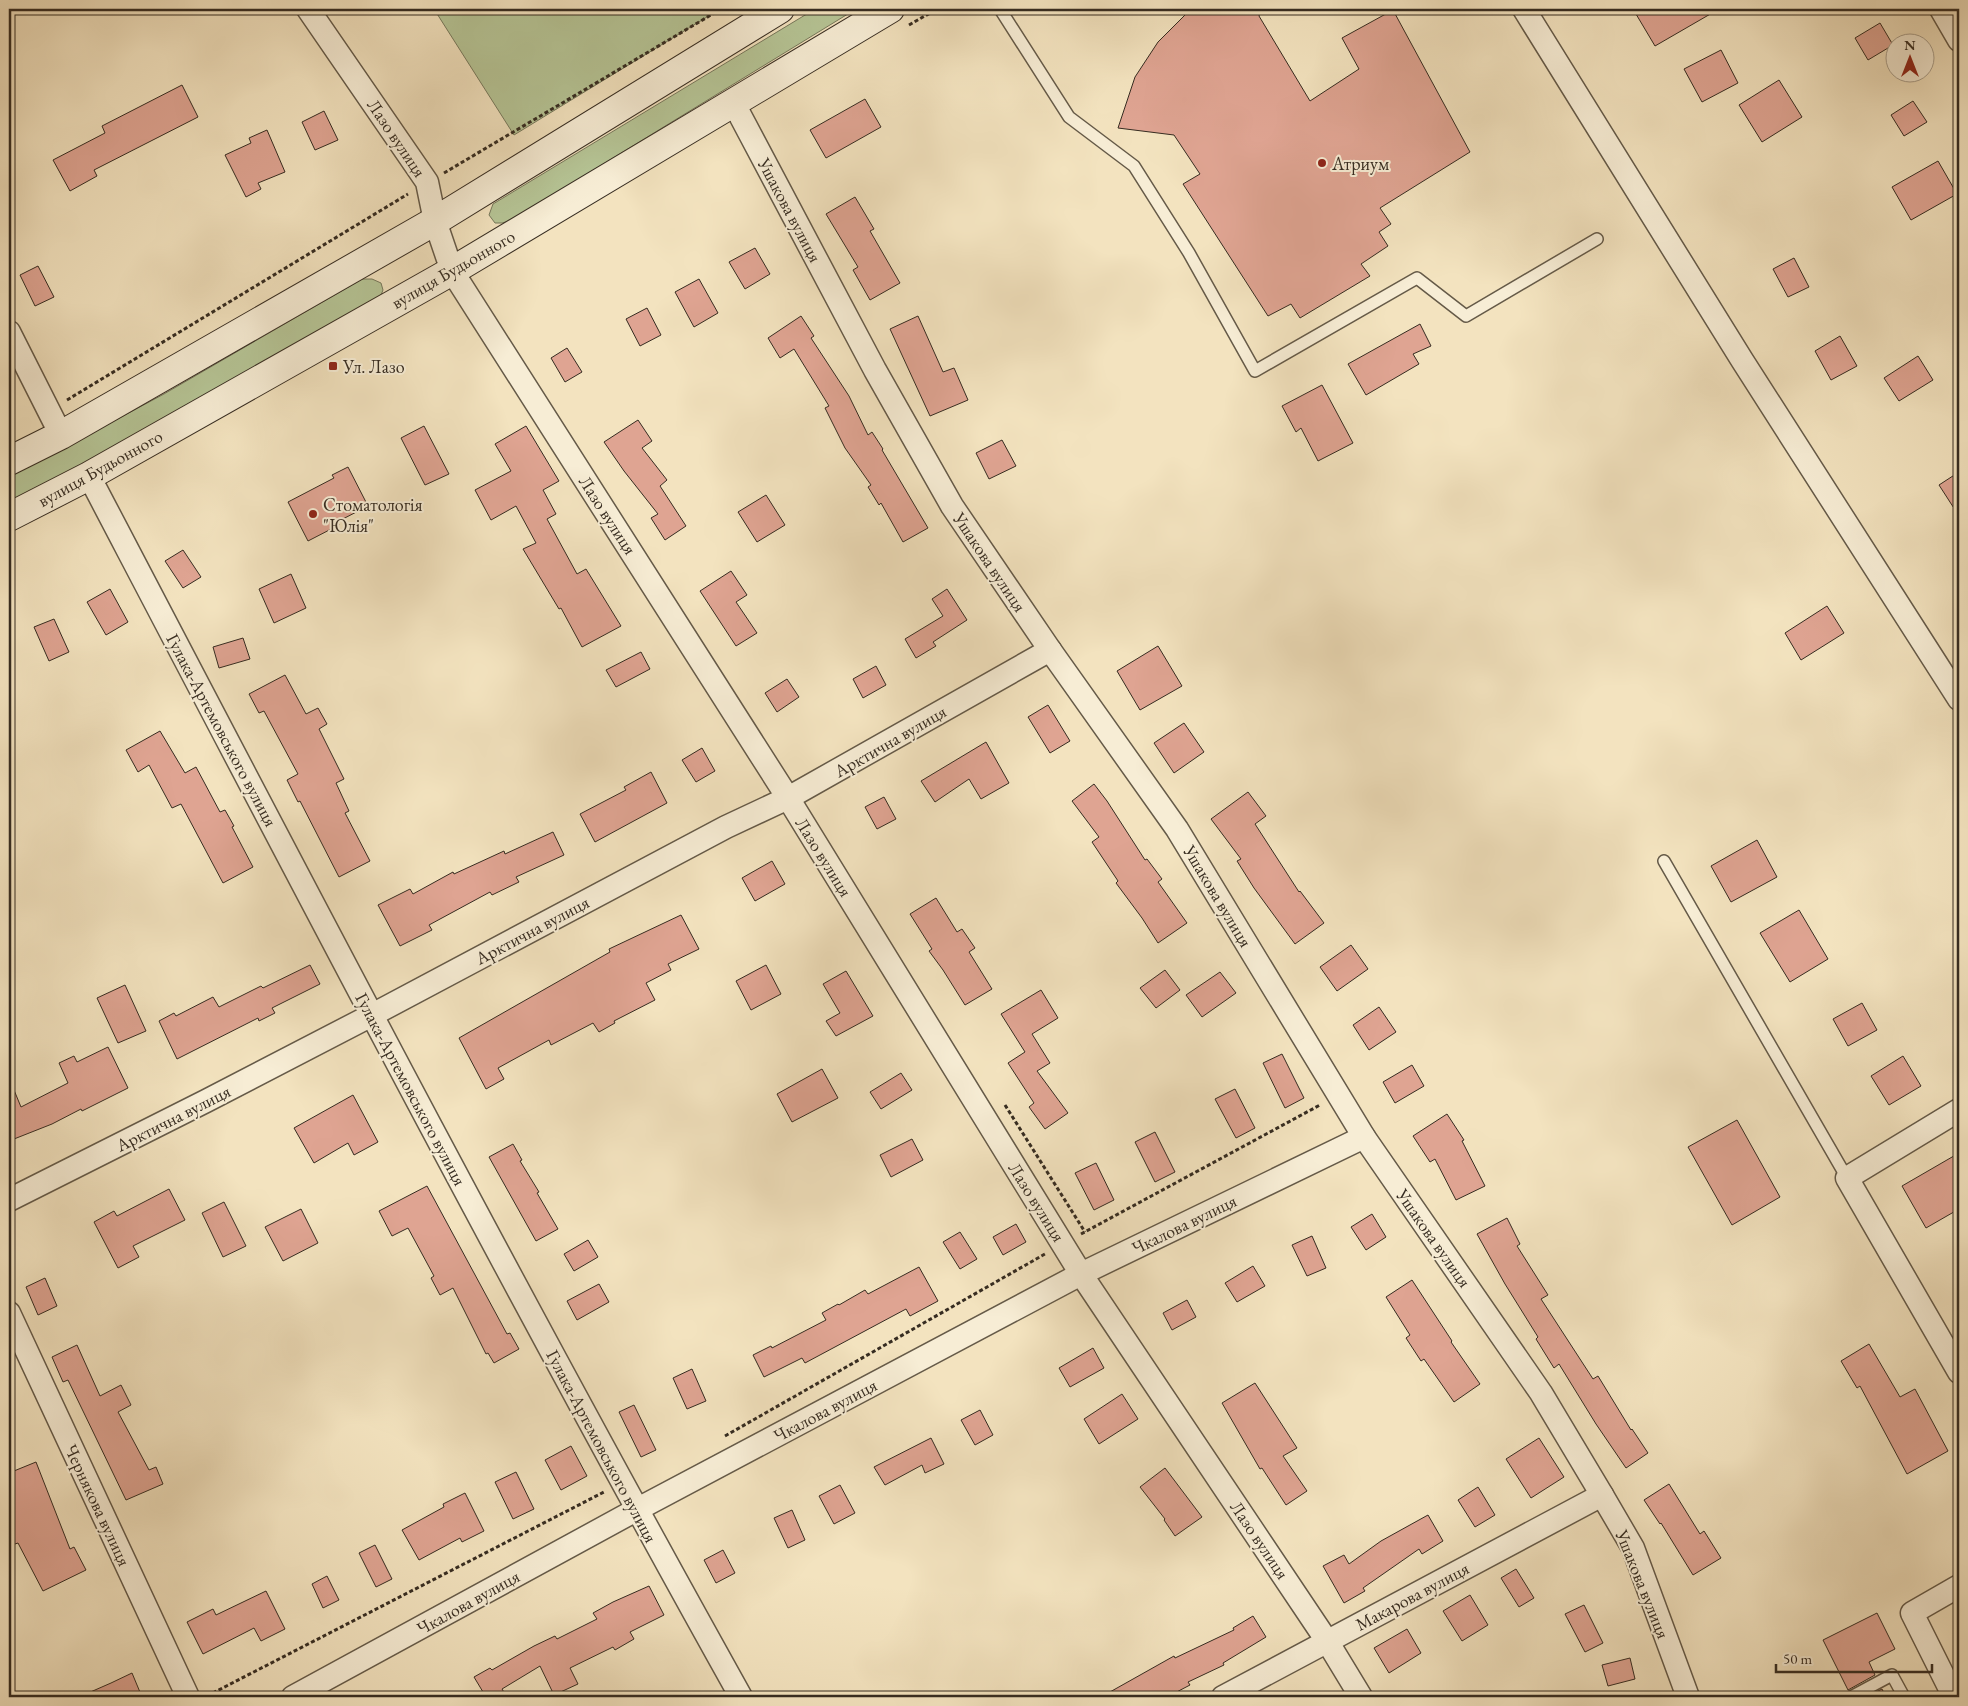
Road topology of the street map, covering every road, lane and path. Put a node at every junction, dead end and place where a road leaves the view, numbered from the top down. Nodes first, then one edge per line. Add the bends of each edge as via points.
1 (308, 9) edge
2 (721, 9) edge
3 (780, 9) edge
4 (890, 9) edge
5 (1000, 9) edge
6 (1524, 9) edge
7 (1941, 9) edge
8 (1959, 40) edge
9 (733, 102) junction
10 (427, 182) junction
11 (436, 220) junction
12 (1597, 239) dead end
13 (452, 271) junction
14 (9, 332) edge
15 (49, 410) junction
16 (61, 435) junction
17 (9, 461) edge
18 (89, 476) junction
19 (9, 517) edge
20 (1050, 650) junction
21 (1959, 699) edge
22 (788, 798) junction
23 (1664, 861) dead end
24 (372, 1015) junction
25 (1339, 1095) junction
26 (1959, 1110) edge
27 (1364, 1137) junction
28 (1847, 1178) junction
29 (9, 1200) edge
30 (1063, 1243) junction
31 (1081, 1274) junction
32 (9, 1313) edge
33 (1959, 1372) edge
34 (720, 1438) dead end
35 (622, 1483) junction
36 (1602, 1495) junction
37 (636, 1510) junction
38 (1959, 1586) edge
39 (1327, 1641) junction
40 (188, 1697) edge
41 (204, 1697) edge
42 (293, 1697) edge
43 (741, 1697) edge
44 (1222, 1697) edge
45 (1361, 1697) edge
46 (1688, 1697) edge
47 (1851, 1697) edge
48 (1904, 1697) edge
49 (1954, 1697) edge

1 - 10 street, Лазо вулиця
2 - 10 path
3 - 11 main road
4 - 9 main road, вулиця Будьонного
5 - 12 lane via 1069,117 1134,166 1188,252 1255,371 1418,278 1466,316
6 - 21 street via 1742,360
7 - 8 street
9 - 13 main road, вулиця Будьонного
9 - 20 street, Ушакова вулиця via 875,370 952,506
10 - 11 street, Лазо вулиця
10 - 15 path
11 - 13 street, Лазо вулиця
11 - 16 main road
13 - 18 main road, вулиця Будьонного
13 - 22 street, Лазо вулиця
14 - 15 street
15 - 16 street
16 - 17 main road
18 - 19 main road, вулиця Будьонного
18 - 24 street, Гулака-Артемовського вулиця
20 - 22 street, Арктична вулиця
20 - 25 street, Ушакова вулиця via 1177,829
22 - 24 street, Арктична вулиця via 726,827
22 - 30 street, Лазо вулиця
23 - 28 lane
24 - 29 street, Арктична вулиця
24 - 35 street, Гулака-Артемовського вулиця
25 - 27 street, Ушакова вулиця
25 - 30 path
26 - 28 street
27 - 31 street, Чкалова вулиця
27 - 36 street, Ушакова вулиця via 1541,1392
28 - 33 street
30 - 31 street, Лазо вулиця
30 - 34 path
31 - 37 street, Чкалова вулиця
31 - 39 street, Лазо вулиця
32 - 40 street, Чернякова вулиця
35 - 37 street, Гулака-Артемовського вулиця
35 - 41 path
36 - 39 street, Макарова вулиця
36 - 46 street, Ушакова вулиця via 1632,1548
37 - 42 street, Чкалова вулиця
37 - 43 street, Гулака-Артемовського вулиця
38 - 49 street via 1912,1613
39 - 44 street, Макарова вулиця
39 - 45 street, Лазо вулиця
47 - 48 lane via 1892,1674

